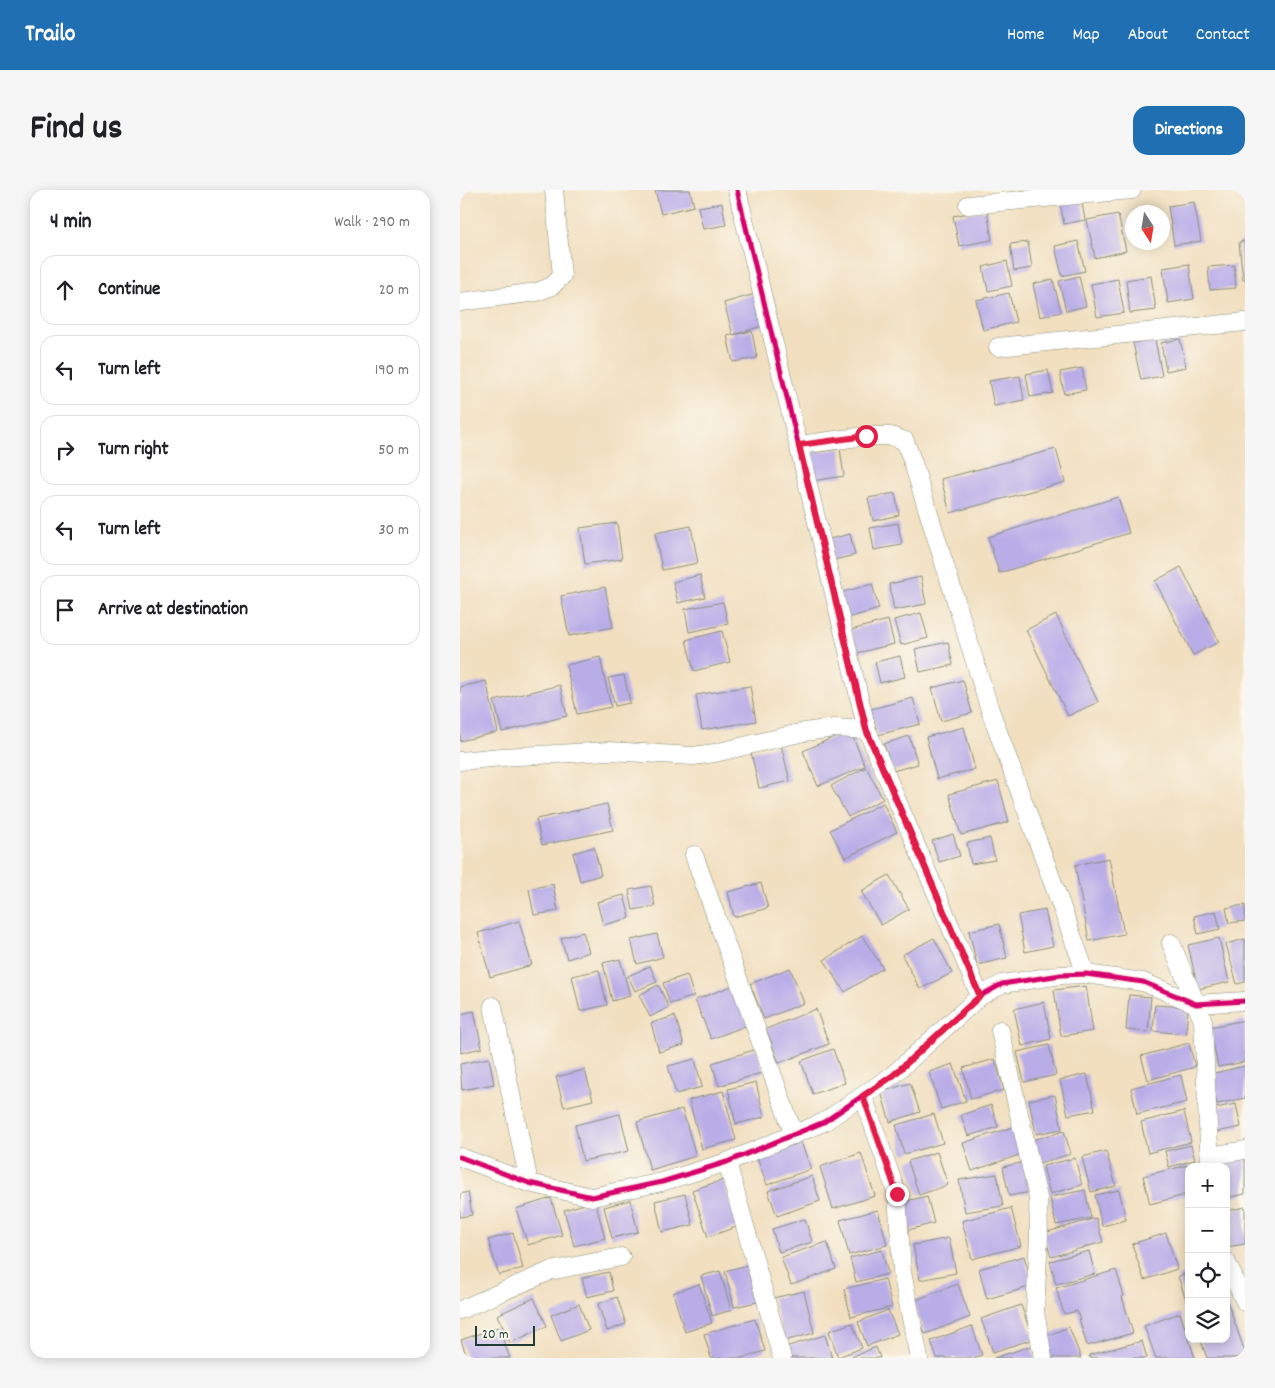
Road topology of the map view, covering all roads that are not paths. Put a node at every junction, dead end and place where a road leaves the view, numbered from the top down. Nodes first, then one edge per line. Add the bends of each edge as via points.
1 (554, 190) edge
2 (737, 190) edge
3 (1132, 190) edge
4 (968, 204) dead end
5 (460, 302) edge
6 (1245, 322) edge
7 (998, 347) dead end
8 (799, 445) junction
9 (866, 730) junction
10 (460, 761) edge
11 (694, 855) dead end
12 (1171, 943) dead end
13 (1086, 974) junction
14 (980, 996) junction
15 (1245, 1002) edge
16 (1196, 1004) junction
17 (493, 1006) dead end
18 (1000, 1030) dead end
19 (863, 1096) junction
20 (794, 1135) junction
21 (1245, 1150) edge
22 (460, 1157) edge
23 (1210, 1161) edge
24 (727, 1162) junction
25 (529, 1183) junction
26 (621, 1257) dead end
27 (1230, 1270) edge
28 (1245, 1302) edge
29 (460, 1310) edge
30 (782, 1358) edge
31 (919, 1358) edge
32 (1043, 1358) edge

1 - 5 street via 562,276 552,286 537,292
2 - 8 street
3 - 4 street
6 - 7 street
8 - 9 street
8 - 13 street via 866,436 891,436 905,441 989,707
9 - 10 street via 819,730 693,756 609,751
9 - 14 street
11 - 20 street
12 - 16 street
13 - 14 street via 1002,984
13 - 16 street via 1143,982
14 - 19 street via 893,1076
15 - 16 street
16 - 23 street via 1203,1021
17 - 25 street
18 - 32 street via 1038,1198 1035,1311
19 - 20 street via 824,1122
19 - 31 street via 897,1194 902,1272
20 - 24 street
21 - 23 street
22 - 25 street
24 - 25 street via 662,1182 592,1197
24 - 30 street
26 - 29 street via 550,1271
27 - 28 street

